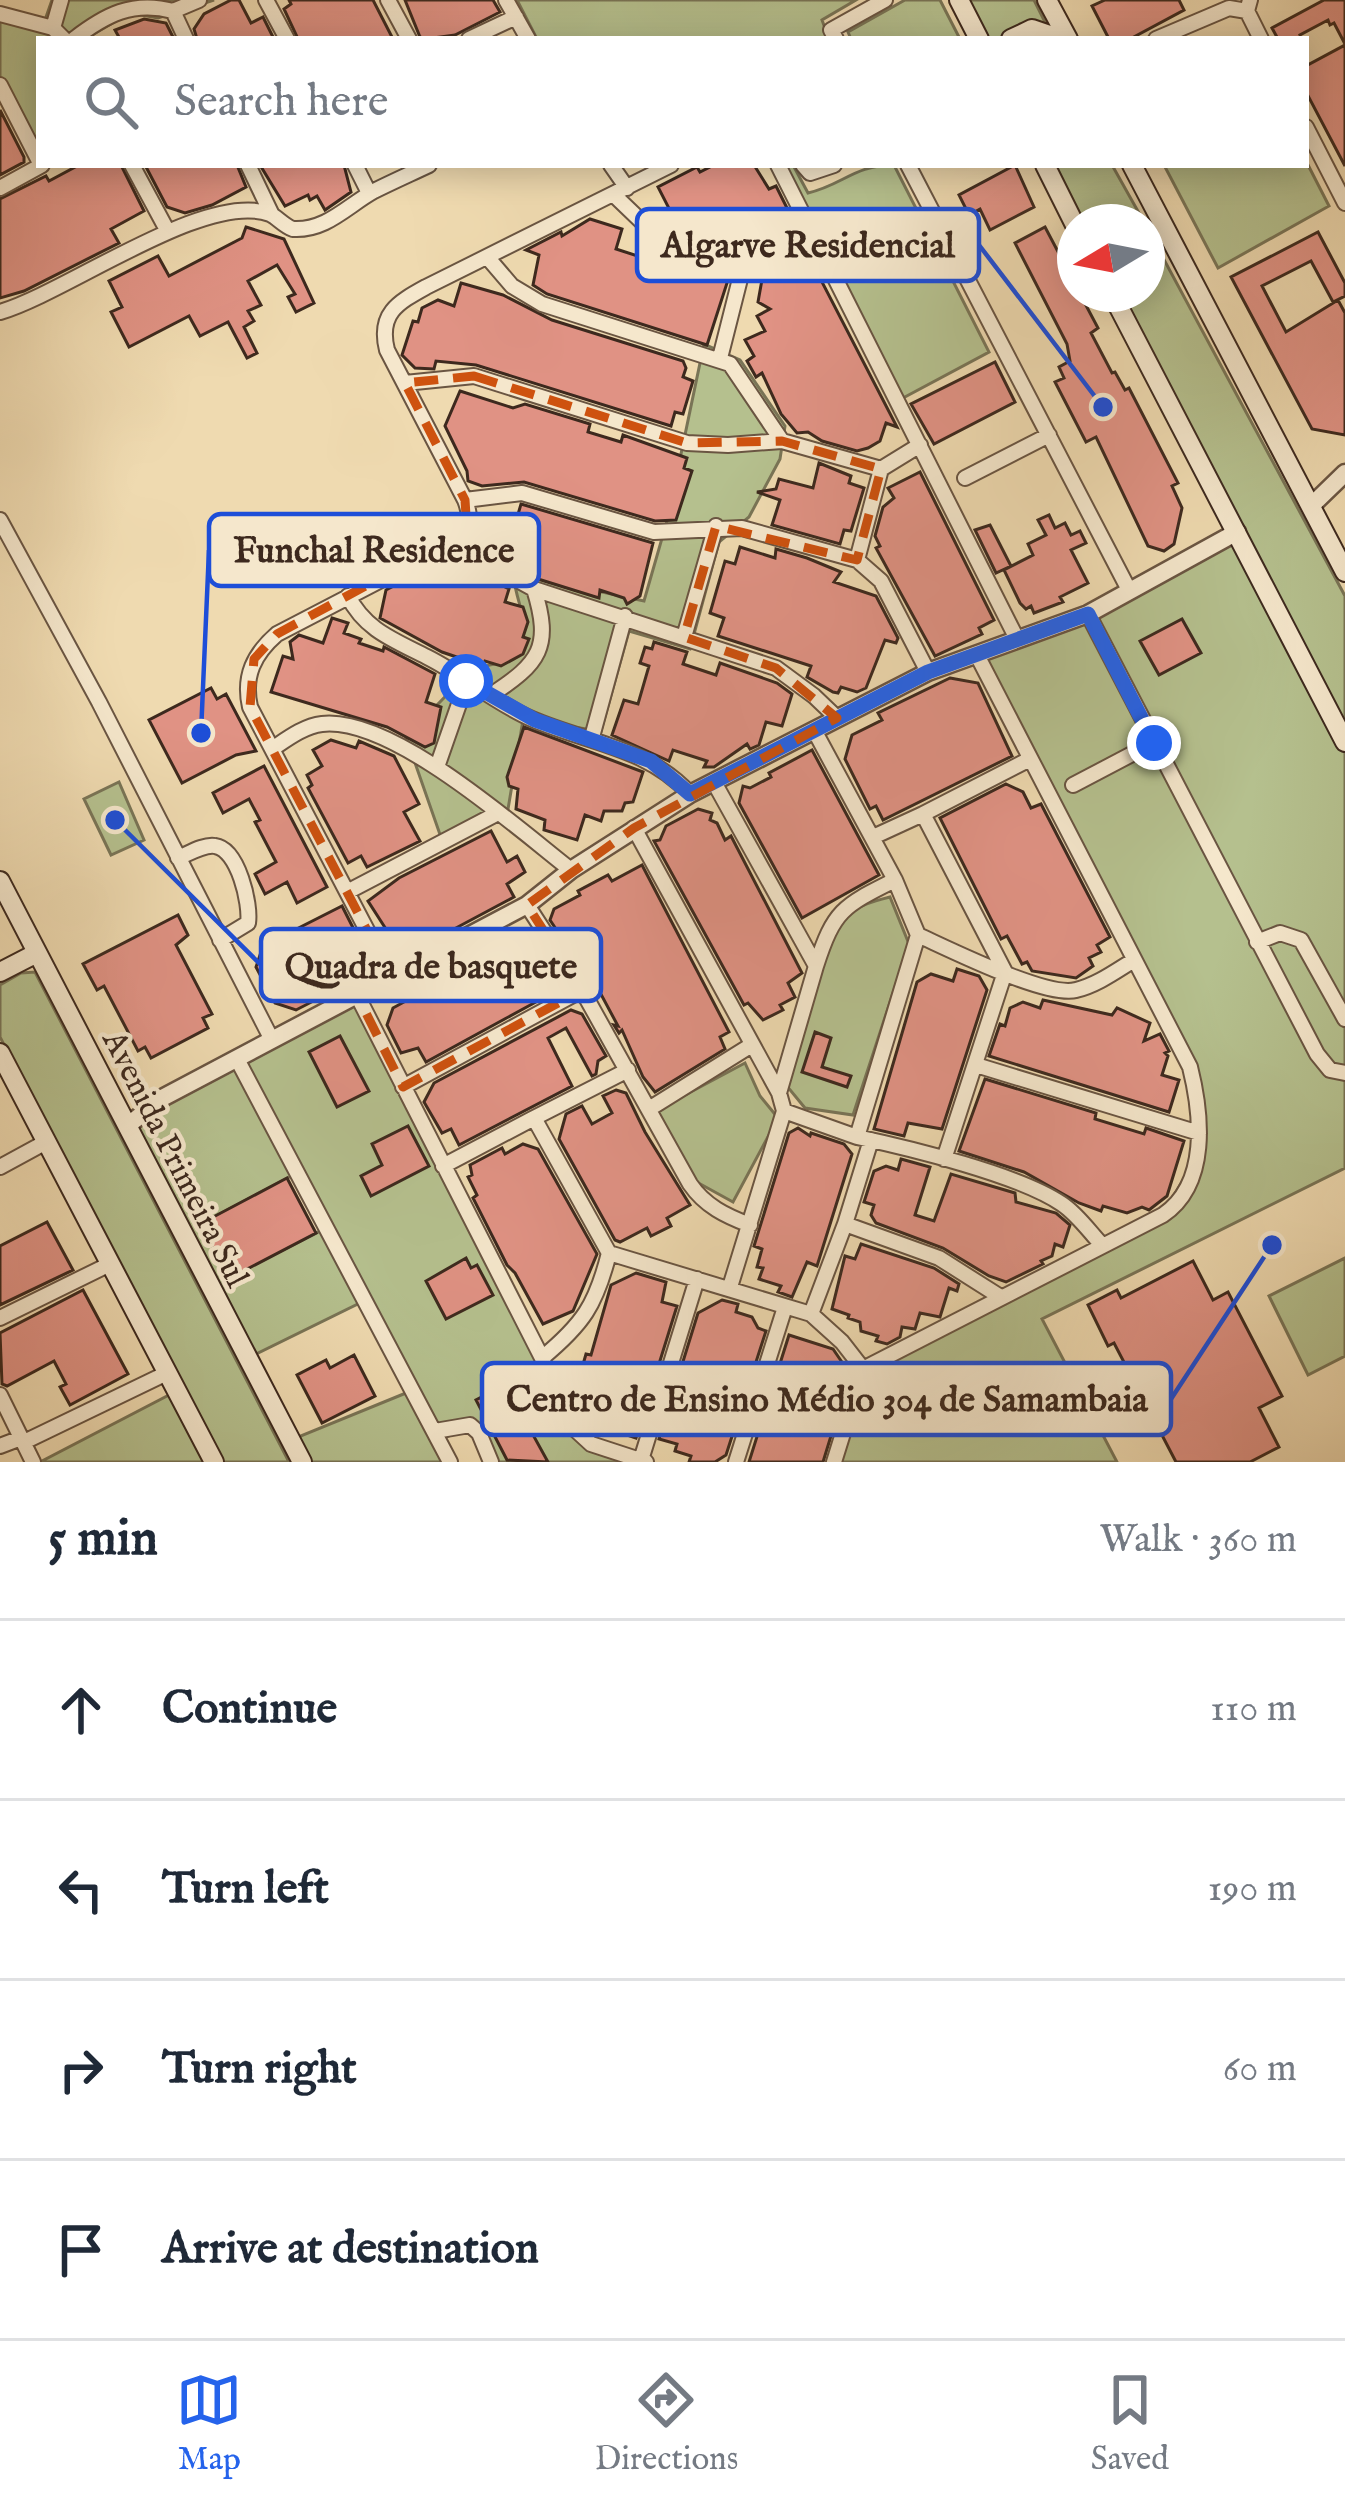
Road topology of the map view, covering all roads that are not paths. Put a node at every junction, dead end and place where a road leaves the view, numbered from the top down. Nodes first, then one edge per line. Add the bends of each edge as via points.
1 (61, 0) edge
2 (199, 0) edge
3 (266, 0) edge
4 (388, 0) edge
5 (506, 0) edge
6 (885, 0) edge
7 (959, 0) edge
8 (1047, 0) edge
9 (1248, 5) edge
10 (173, 11) junction
11 (0, 14) edge
12 (516, 17) junction
13 (58, 34) edge
14 (1259, 34) edge
15 (79, 36) edge
16 (185, 36) edge
17 (285, 36) edge
18 (407, 36) edge
19 (475, 36) edge
20 (526, 36) edge
21 (834, 36) edge
22 (977, 36) edge
23 (1016, 36) edge
24 (1056, 36) edge
25 (1063, 36) edge
26 (1163, 36) edge
27 (0, 86) edge
28 (1309, 134) edge
29 (36, 154) edge
30 (36, 167) edge
31 (134, 168) edge
32 (249, 168) edge
33 (356, 168) edge
34 (423, 168) edge
35 (612, 168) edge
36 (665, 168) edge
37 (779, 168) edge
38 (910, 168) edge
39 (1046, 168) edge
40 (1134, 168) edge
41 (0, 188) edge
42 (621, 192) junction
43 (369, 193) junction
44 (1345, 203) edge
45 (1064, 204) edge
46 (272, 214) junction
47 (808, 226) junction
48 (167, 230) junction
49 (488, 258) junction
50 (743, 267) junction
51 (0, 312) edge
52 (1121, 312) edge
53 (720, 358) junction
54 (405, 383) junction
55 (1049, 435) junction
56 (782, 441) junction
57 (920, 445) junction
58 (881, 469) junction
59 (1295, 476) junction
60 (1341, 476) edge
61 (965, 478) dead end
62 (465, 500) junction
63 (1311, 506) junction
64 (0, 520) edge
65 (716, 526) junction
66 (466, 531) junction
67 (1237, 532) junction
68 (857, 560) junction
69 (1345, 572) edge
70 (534, 589) junction
71 (1129, 590) junction
72 (348, 596) junction
73 (1088, 614) junction
74 (625, 616) junction
75 (685, 637) junction
76 (1018, 639) junction
77 (977, 655) junction
78 (928, 672) junction
79 (466, 681) junction
80 (491, 695) junction
81 (837, 718) junction
82 (814, 730) junction
83 (592, 737) junction
84 (1345, 742) edge
85 (1154, 743) junction
86 (272, 749) junction
87 (1030, 759) junction
88 (437, 767) junction
89 (716, 784) junction
90 (1073, 785) dead end
91 (690, 794) junction
92 (498, 813) junction
93 (923, 814) junction
94 (634, 828) junction
95 (873, 837) junction
96 (178, 858) junction
97 (571, 870) junction
98 (895, 880) junction
99 (0, 881) edge
100 (349, 891) junction
101 (527, 905) junction
102 (918, 935) junction
103 (220, 940) junction
104 (1257, 942) junction
105 (37, 952) junction
106 (1134, 960) junction
107 (816, 966) junction
108 (0, 972) edge
109 (1004, 972) junction
110 (392, 978) junction
111 (582, 990) junction
112 (358, 997) junction
113 (1345, 1019) edge
114 (272, 1040) junction
115 (750, 1046) junction
116 (0, 1053) edge
117 (237, 1058) junction
118 (976, 1065) junction
119 (628, 1070) junction
120 (1345, 1073) edge
121 (403, 1087) junction
122 (779, 1093) junction
123 (649, 1109) junction
124 (784, 1111) junction
125 (123, 1118) junction
126 (534, 1118) junction
127 (1198, 1133) junction
128 (864, 1138) junction
129 (46, 1142) junction
130 (944, 1160) junction
131 (443, 1166) junction
132 (0, 1167) edge
133 (845, 1224) junction
134 (750, 1225) junction
135 (1101, 1244) junction
136 (609, 1252) junction
137 (110, 1264) junction
138 (697, 1280) junction
139 (730, 1287) junction
140 (999, 1296) junction
141 (785, 1307) junction
142 (811, 1314) junction
143 (0, 1318) edge
144 (542, 1358) junction
145 (863, 1369) junction
146 (167, 1373) junction
147 (0, 1395) edge
148 (435, 1431) junction
149 (22, 1440) junction
150 (0, 1445) edge
151 (644, 1461) edge
152 (33, 1462) edge
153 (214, 1462) edge
154 (302, 1462) edge
155 (450, 1462) edge
156 (491, 1462) edge
157 (736, 1462) edge
158 (834, 1462) edge

1 - 13 street
2 - 10 street
3 - 17 street
4 - 18 street
5 - 12 street
6 - 21 street via 831,30
7 - 22 main road
8 - 25 main road
9 - 14 street
9 - 26 street
10 - 15 street via 127,8
10 - 16 street
11 - 13 street
12 - 19 street
12 - 20 street
23 - 24 main road via 1038,29
27 - 29 street
28 - 44 street
30 - 41 street
31 - 48 street
32 - 46 street
33 - 43 street
34 - 43 street
35 - 42 street
36 - 42 street
37 - 47 street
38 - 55 street
39 - 45 main road
40 - 59 main road
42 - 49 street
42 - 50 street via 664,243
43 - 46 street via 313,228 288,228
46 - 48 street via 225,213
47 - 50 street
47 - 57 street
48 - 51 street
49 - 53 street via 542,304
49 - 54 street via 401,301 385,319 387,350
50 - 53 street
52 - 67 main road
53 - 56 street via 739,373
54 - 56 street via 474,376 687,443
54 - 62 street
55 - 61 street
55 - 71 street
56 - 58 street
57 - 58 street
57 - 76 street
58 - 68 street
59 - 60 street
59 - 63 main road
60 - 63 street
62 - 65 street via 522,493 654,532
62 - 66 street
63 - 69 main road
64 - 96 street
65 - 68 street
65 - 75 street
66 - 70 street
66 - 72 street
67 - 71 street
67 - 84 main road
68 - 78 street via 881,581
70 - 74 street
70 - 80 street via 543,642 530,666
71 - 73 street
72 - 79 street via 369,626
72 - 86 street via 277,634 254,659 247,693
73 - 76 street
73 - 85 street
74 - 75 street
74 - 83 street
75 - 81 street via 776,668
76 - 77 street
77 - 78 street
77 - 87 street
78 - 81 street
79 - 80 street
79 - 88 street
80 - 83 street via 535,720
81 - 82 street
82 - 89 street
82 - 95 street
83 - 91 street via 651,761
85 - 90 street
85 - 104 street
86 - 88 street via 327,723
86 - 100 street
87 - 93 street
87 - 106 street
88 - 92 street
89 - 91 street
89 - 107 street
91 - 94 street
92 - 97 street
92 - 100 street
93 - 95 street
93 - 109 street
94 - 97 street
94 - 115 street
95 - 98 street
96 - 103 street
96 - 103 street via 214,845 234,865 249,900 248,923
97 - 101 street
98 - 102 street
98 - 107 street via 837,916
99 - 105 main road, Avenida Primeira Sul
100 - 110 street
101 - 110 street
101 - 111 street
102 - 109 street
102 - 128 street
103 - 114 street
104 - 113 street via 1280,933 1301,940
104 - 120 street via 1324,1065
105 - 108 main road
105 - 125 main road, Avenida Primeira Sul
106 - 109 street via 1073,992
106 - 127 street via 1190,1067
107 - 122 street
109 - 118 street
110 - 112 street
111 - 119 street
111 - 121 street
112 - 114 street
112 - 121 street
114 - 117 street
115 - 122 street
115 - 123 street
116 - 129 main road
117 - 125 street
117 - 148 street
118 - 127 street
118 - 130 street
119 - 123 street
119 - 126 street
121 - 131 street
122 - 124 street
123 - 134 street via 698,1196
124 - 128 street
124 - 134 street
125 - 154 main road, Avenida Primeira Sul
126 - 131 street
126 - 136 street
127 - 135 street via 1187,1195
128 - 130 street
128 - 133 street
129 - 132 street
129 - 137 main road
130 - 135 street via 1055,1200
131 - 144 street
133 - 140 street via 939,1258
133 - 142 street
134 - 139 street
135 - 140 street
136 - 138 street
136 - 144 street via 584,1319
137 - 143 street
137 - 146 main road
138 - 139 street
138 - 151 street
139 - 141 street
140 - 145 street
141 - 142 street
141 - 157 street
142 - 145 street
144 - 151 street via 575,1432
145 - 158 street
146 - 149 street
146 - 153 main road
147 - 149 street
148 - 155 street
148 - 156 street via 470,1425
149 - 150 street
149 - 152 street

